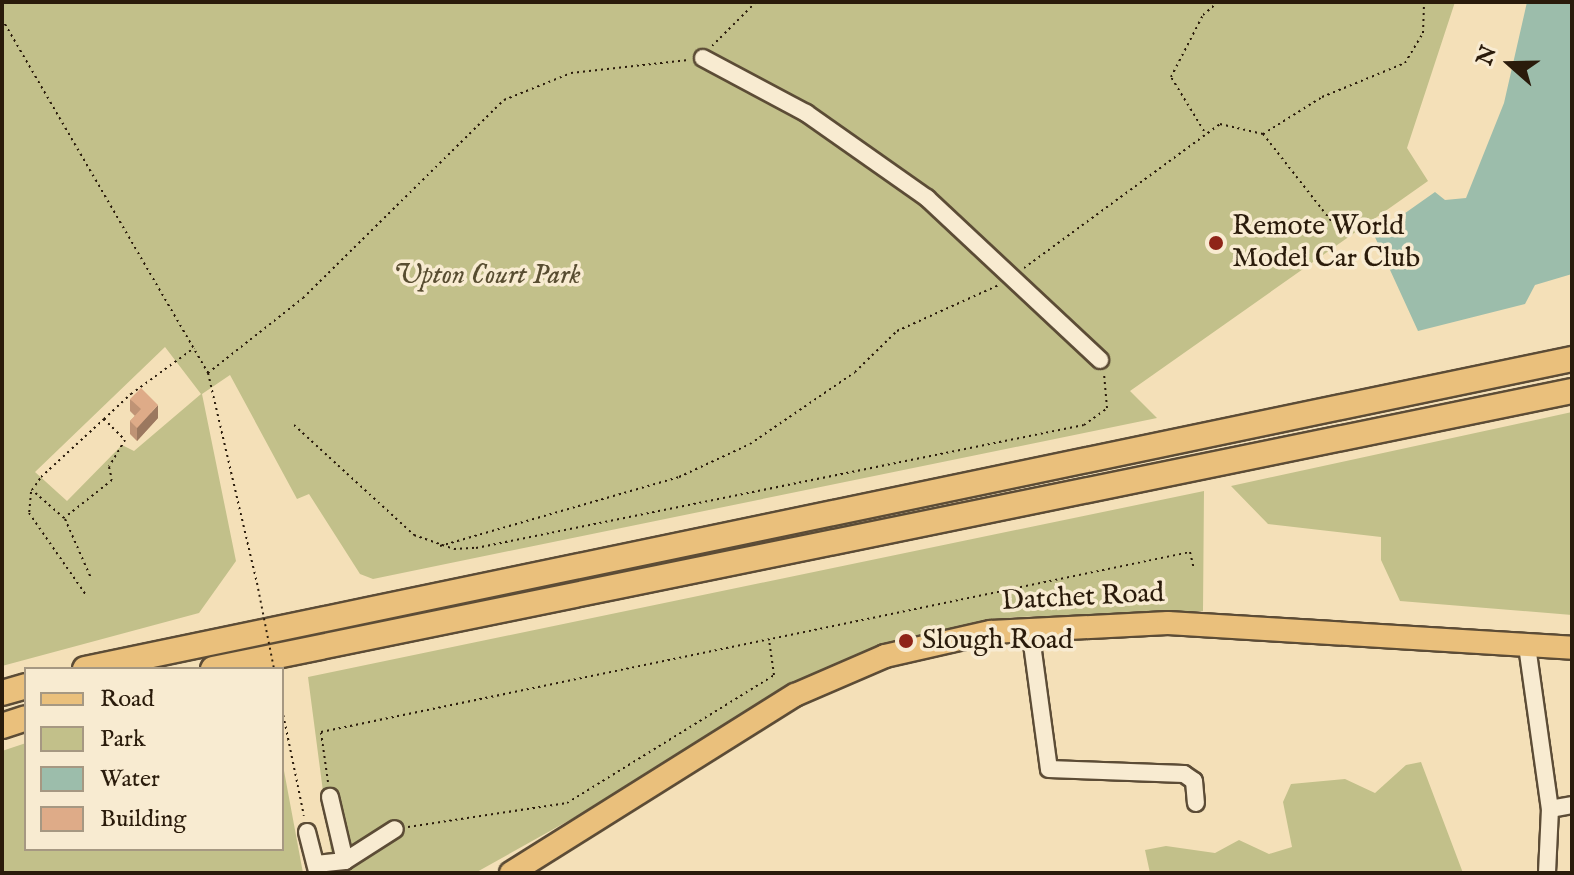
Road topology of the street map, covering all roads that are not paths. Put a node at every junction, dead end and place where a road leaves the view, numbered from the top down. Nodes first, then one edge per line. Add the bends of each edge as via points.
1 (703, 58) road end
2 (1572, 359) edge
3 (1100, 360) road end
4 (1572, 391) edge
5 (1030, 629) junction
6 (1527, 646) junction
7 (1572, 648) edge
8 (95, 667) edge
9 (223, 667) edge
10 (24, 687) edge
11 (2, 693) edge
12 (24, 719) edge
13 (2, 726) edge
14 (330, 797) road end
15 (1196, 803) dead end
16 (1572, 805) edge
17 (1550, 809) junction
18 (395, 829) road end
19 (307, 832) road end
20 (345, 861) junction
21 (316, 868) edge
22 (511, 873) edge
23 (1547, 873) edge

1 - 3 street via 863,151 1013,275
2 - 8 highway
4 - 9 highway
5 - 6 main road, Datchet Road via 1168,623
5 - 15 street via 1049,769 1184,774 1194,781
5 - 22 main road, Datchet Road via 885,656 795,695
6 - 7 main road
6 - 17 street
10 - 11 highway
12 - 13 highway
14 - 20 street
16 - 17 street
17 - 23 street
18 - 20 street
19 - 21 street
20 - 21 street

